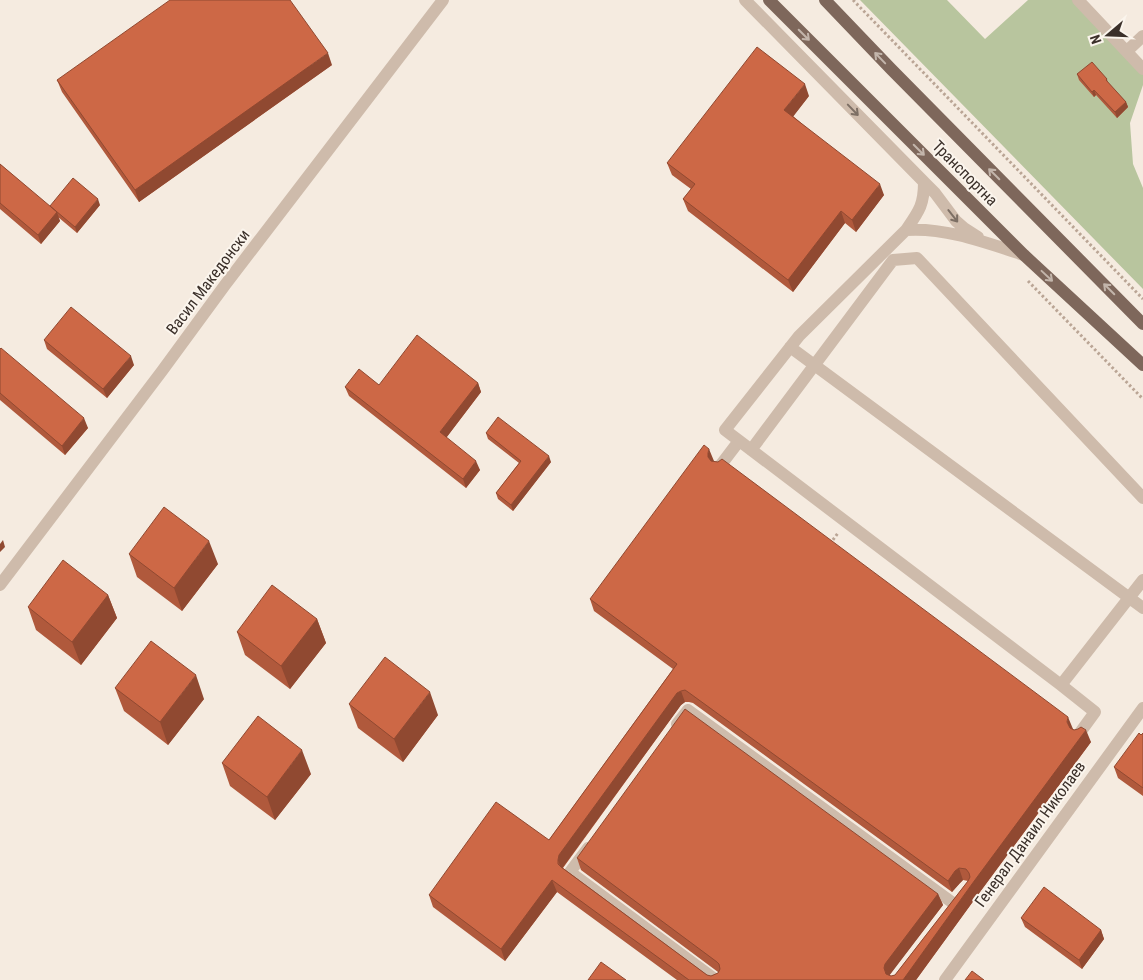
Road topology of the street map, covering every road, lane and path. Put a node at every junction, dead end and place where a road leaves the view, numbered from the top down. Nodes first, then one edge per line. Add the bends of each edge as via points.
1 (443, 0) edge
2 (745, 0) edge
3 (769, 0) edge
4 (825, 0) edge
5 (853, 0) edge
6 (1078, 0) edge
7 (1143, 36) edge
8 (1127, 51) junction
9 (1143, 69) edge
10 (924, 182) junction
11 (906, 230) junction
12 (988, 243) junction
13 (1024, 255) junction
14 (1027, 280) dead end
15 (1143, 299) edge
16 (1143, 324) edge
17 (790, 347) junction
18 (815, 365) junction
19 (1143, 365) edge
20 (1143, 399) edge
21 (739, 440) junction
22 (751, 450) junction
23 (720, 466) edge
24 (1143, 498) edge
25 (1143, 580) edge
26 (0, 585) edge
27 (1129, 598) junction
28 (1143, 608) edge
29 (1061, 685) junction
30 (1143, 708) edge
31 (671, 733) edge
32 (1079, 734) edge
33 (592, 841) edge
34 (954, 903) edge
35 (716, 980) edge
36 (945, 980) edge

1 - 26 street, Васил Македонски
2 -> 10 street
3 -> 13 main road, Транспортна
16 -> 4 main road, Транспортна
5 - 15 path
6 - 8 street
7 - 8 street
8 - 9 street
10 - 11 street via 922,203
10 -> 12 street via 956,221
11 - 12 street via 936,231
11 - 17 street
12 - 13 street
13 -> 19 main road, Транспортна
14 - 20 path
17 - 18 street
17 - 21 street via 725,430
18 - 22 street
18 - 24 street via 894,260 917,258
18 - 27 street
21 - 22 street
21 - 23 street
22 - 29 street
25 - 27 street
27 - 28 street
27 - 29 street
29 - 32 street via 1096,712
30 - 36 street, Генерал Данаил Николаев
31 - 34 street via 688,710
33 - 35 street via 570,872

